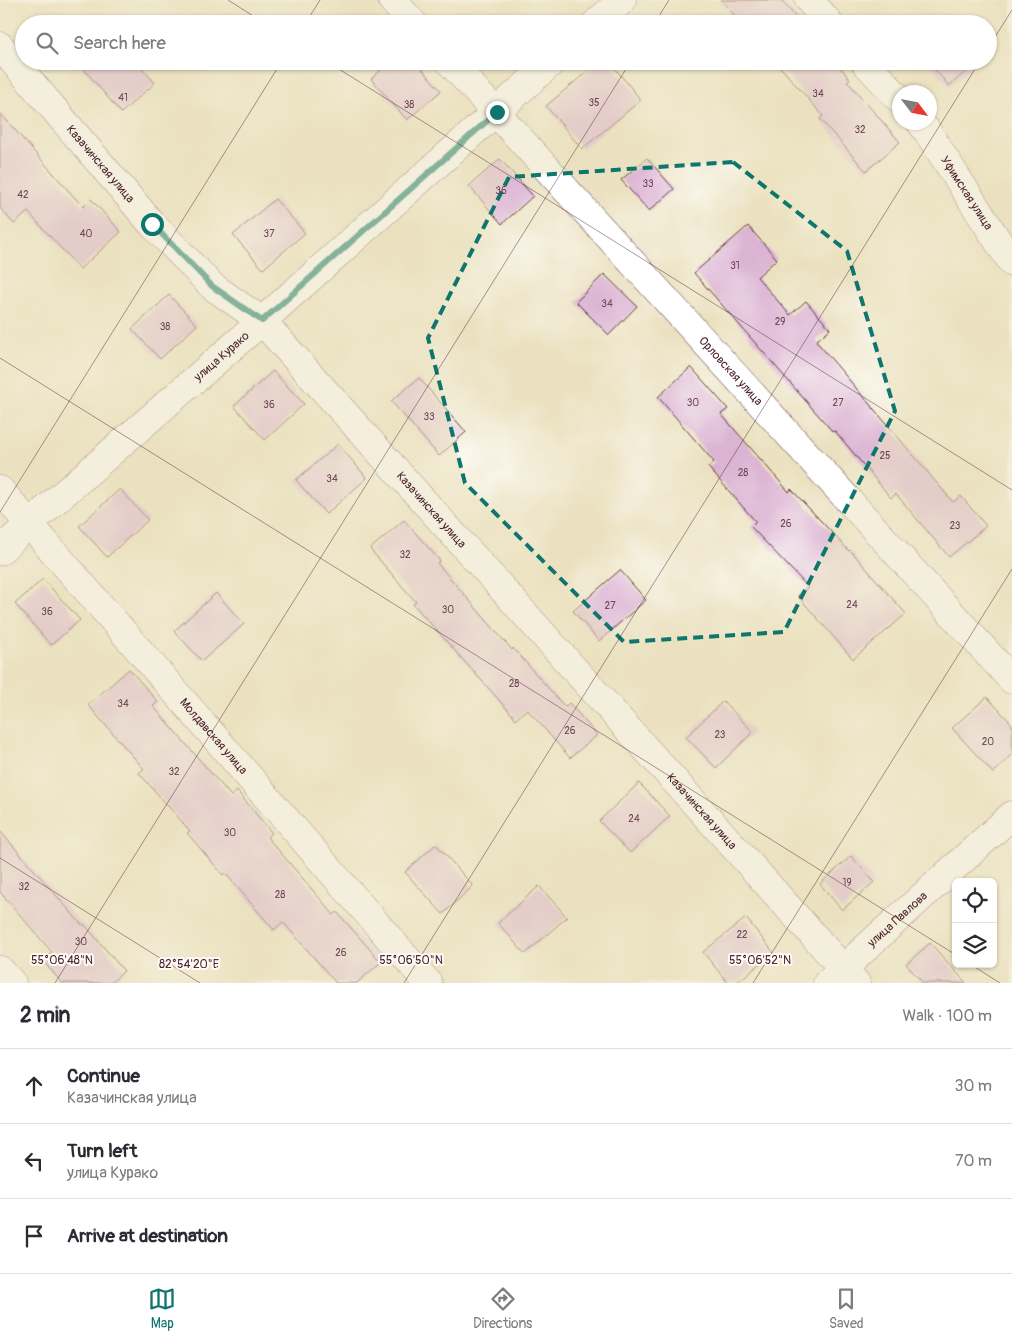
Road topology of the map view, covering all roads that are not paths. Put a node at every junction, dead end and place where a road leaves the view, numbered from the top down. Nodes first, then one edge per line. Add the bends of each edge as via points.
1 (392, 0) edge
2 (622, 0) edge
3 (809, 0) edge
4 (406, 15) edge
5 (606, 15) edge
6 (822, 15) edge
7 (0, 46) edge
8 (15, 64) edge
9 (20, 70) edge
10 (457, 70) edge
11 (544, 70) edge
12 (872, 70) edge
13 (892, 91) edge
14 (497, 112) junction
15 (926, 130) edge
16 (1012, 263) edge
17 (262, 321) junction
18 (0, 490) edge
19 (30, 522) junction
20 (0, 551) edge
21 (1012, 680) edge
22 (1012, 815) edge
23 (0, 970) edge
24 (842, 978) edge
25 (12, 983) edge
26 (428, 983) edge

1 - 4 street
2 - 5 street
3 - 6 street
7 - 8 street, Казачинская улица
9 - 17 street, Казачинская улица via 152,224 212,286
10 - 14 street, Орловская улица
11 - 14 street, улица Курако
12 - 13 street
14 - 17 street, улица Курако
14 - 21 street, Орловская улица
15 - 16 street, Уфимская улица
17 - 19 street, улица Курако
17 - 24 street, Казачинская улица
18 - 19 street, Молдавская улица
19 - 20 street, улица Курако
19 - 26 street, Молдавская улица
22 - 24 street, улица Павлова
23 - 25 street

